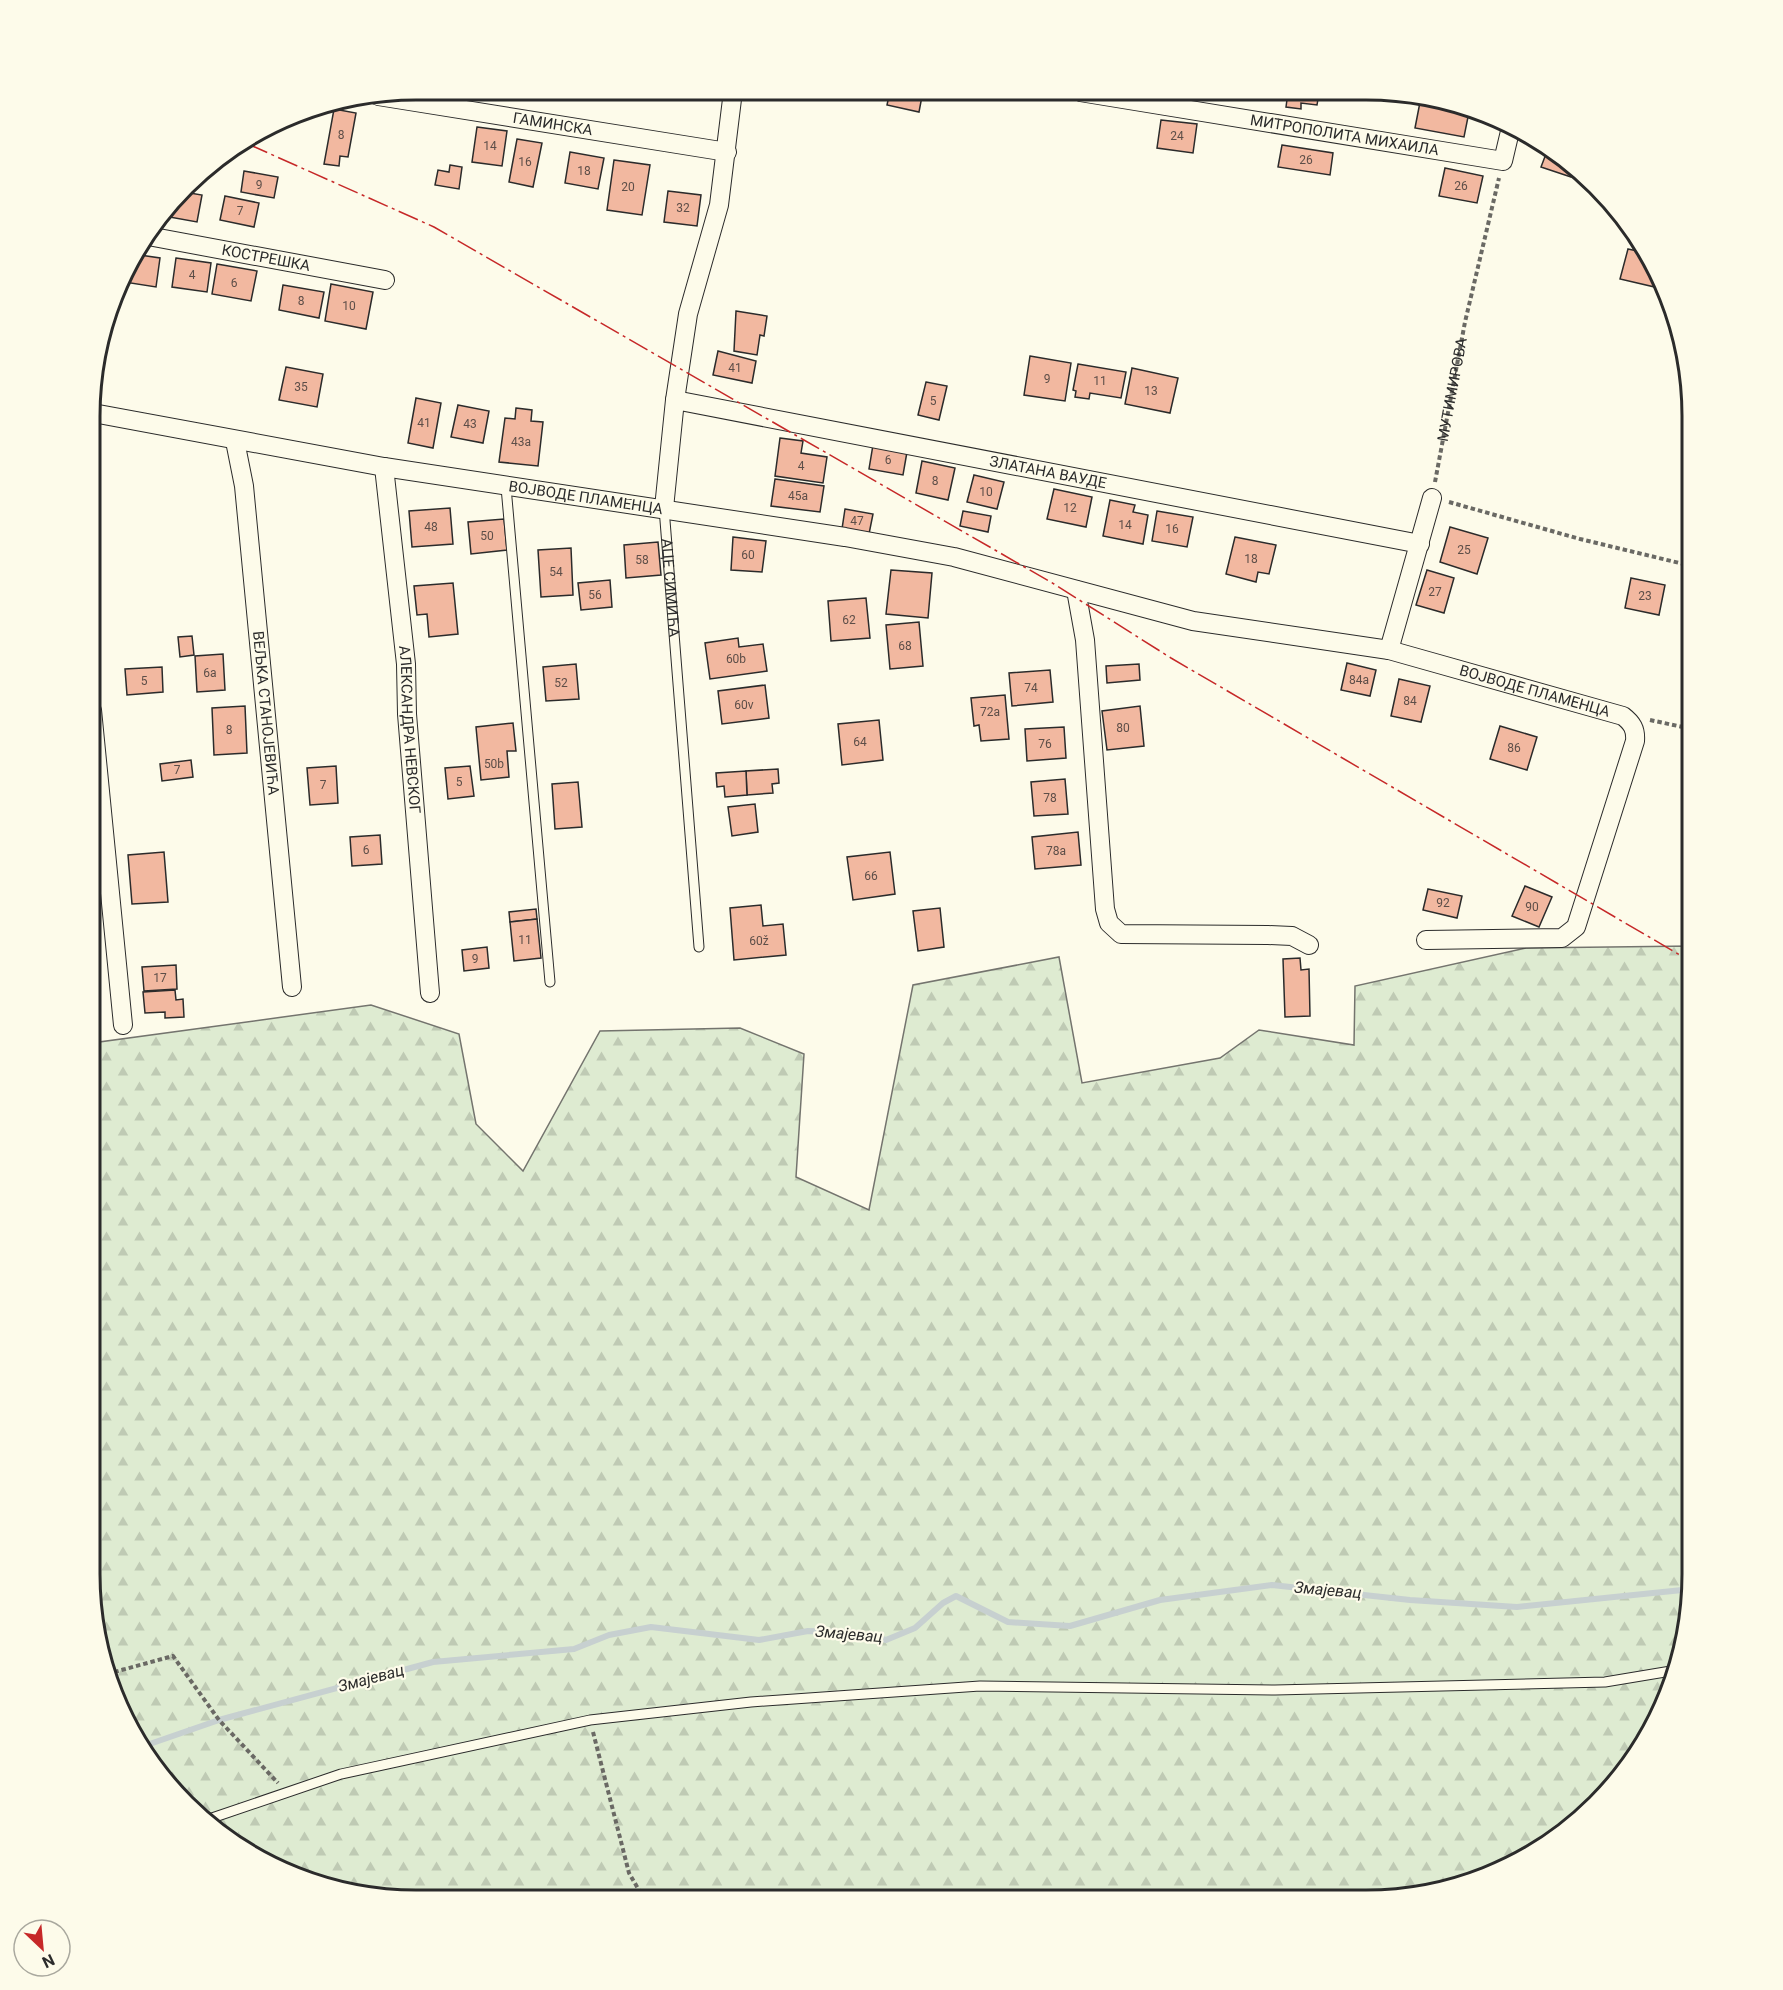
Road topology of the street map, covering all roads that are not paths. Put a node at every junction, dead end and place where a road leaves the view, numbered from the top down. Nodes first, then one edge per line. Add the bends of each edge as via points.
1 (409, 101) edge
2 (732, 101) edge
3 (1136, 101) edge
4 (1510, 135) edge
5 (727, 152) junction
6 (156, 238) edge
7 (385, 280) dead end
8 (675, 400) junction
9 (101, 415) edge
10 (235, 441) junction
11 (384, 467) junction
12 (506, 487) junction
13 (1432, 498) road end
14 (664, 508) junction
15 (1420, 544) junction
16 (1076, 590) junction
17 (1389, 650) junction
18 (101, 801) edge
19 (1426, 940) dead end
20 (1310, 945) dead end
21 (699, 947) dead end
22 (550, 982) dead end
23 (292, 987) dead end
24 (430, 993) dead end
25 (123, 1024) dead end
26 (1667, 1672) edge
27 (215, 1817) edge

1 - 5 street, ГАМИНСКА
2 - 5 street, АЦЕ СИМИЋА
3 - 4 street, МИТРОПОЛИТА МИХАИЛА via 1503,160
5 - 8 street, АЦЕ СИМИЋА via 719,205 688,315
6 - 7 street, КОСТРЕШКА
8 - 14 street, АЦЕ СИМИЋА
8 - 15 street, ЗЛАТАНА ВАУДЕ
9 - 10 street, ВОЈВОДЕ ПЛАМЕНЦА
10 - 11 street, ВОЈВОДЕ ПЛАМЕНЦА
10 - 23 street, ВЕЉКА СТАНОЈЕВИЋА via 244,486
11 - 12 street, ВОЈВОДЕ ПЛАМЕНЦА
11 - 24 street, АЛЕКСАНДРА НЕВСКОГ via 406,664
12 - 14 street, ВОЈВОДЕ ПЛАМЕНЦА
12 - 22 lane
13 - 15 street
14 - 16 street, ВОЈВОДЕ ПЛАМЕНЦА via 954,557
14 - 21 lane, АЦЕ СИМИЋА
15 - 17 street
16 - 17 street, ВОЈВОДЕ ПЛАМЕНЦА via 1193,621
16 - 20 street via 1085,640 1105,909 1114,930 1137,935 1292,936
17 - 19 street, ВОЈВОДЕ ПЛАМЕНЦА via 1623,716 1635,732 1576,927 1562,938
18 - 25 street
26 - 27 lane via 1605,1682 1275,1690 980,1686 751,1702 590,1720 341,1774

